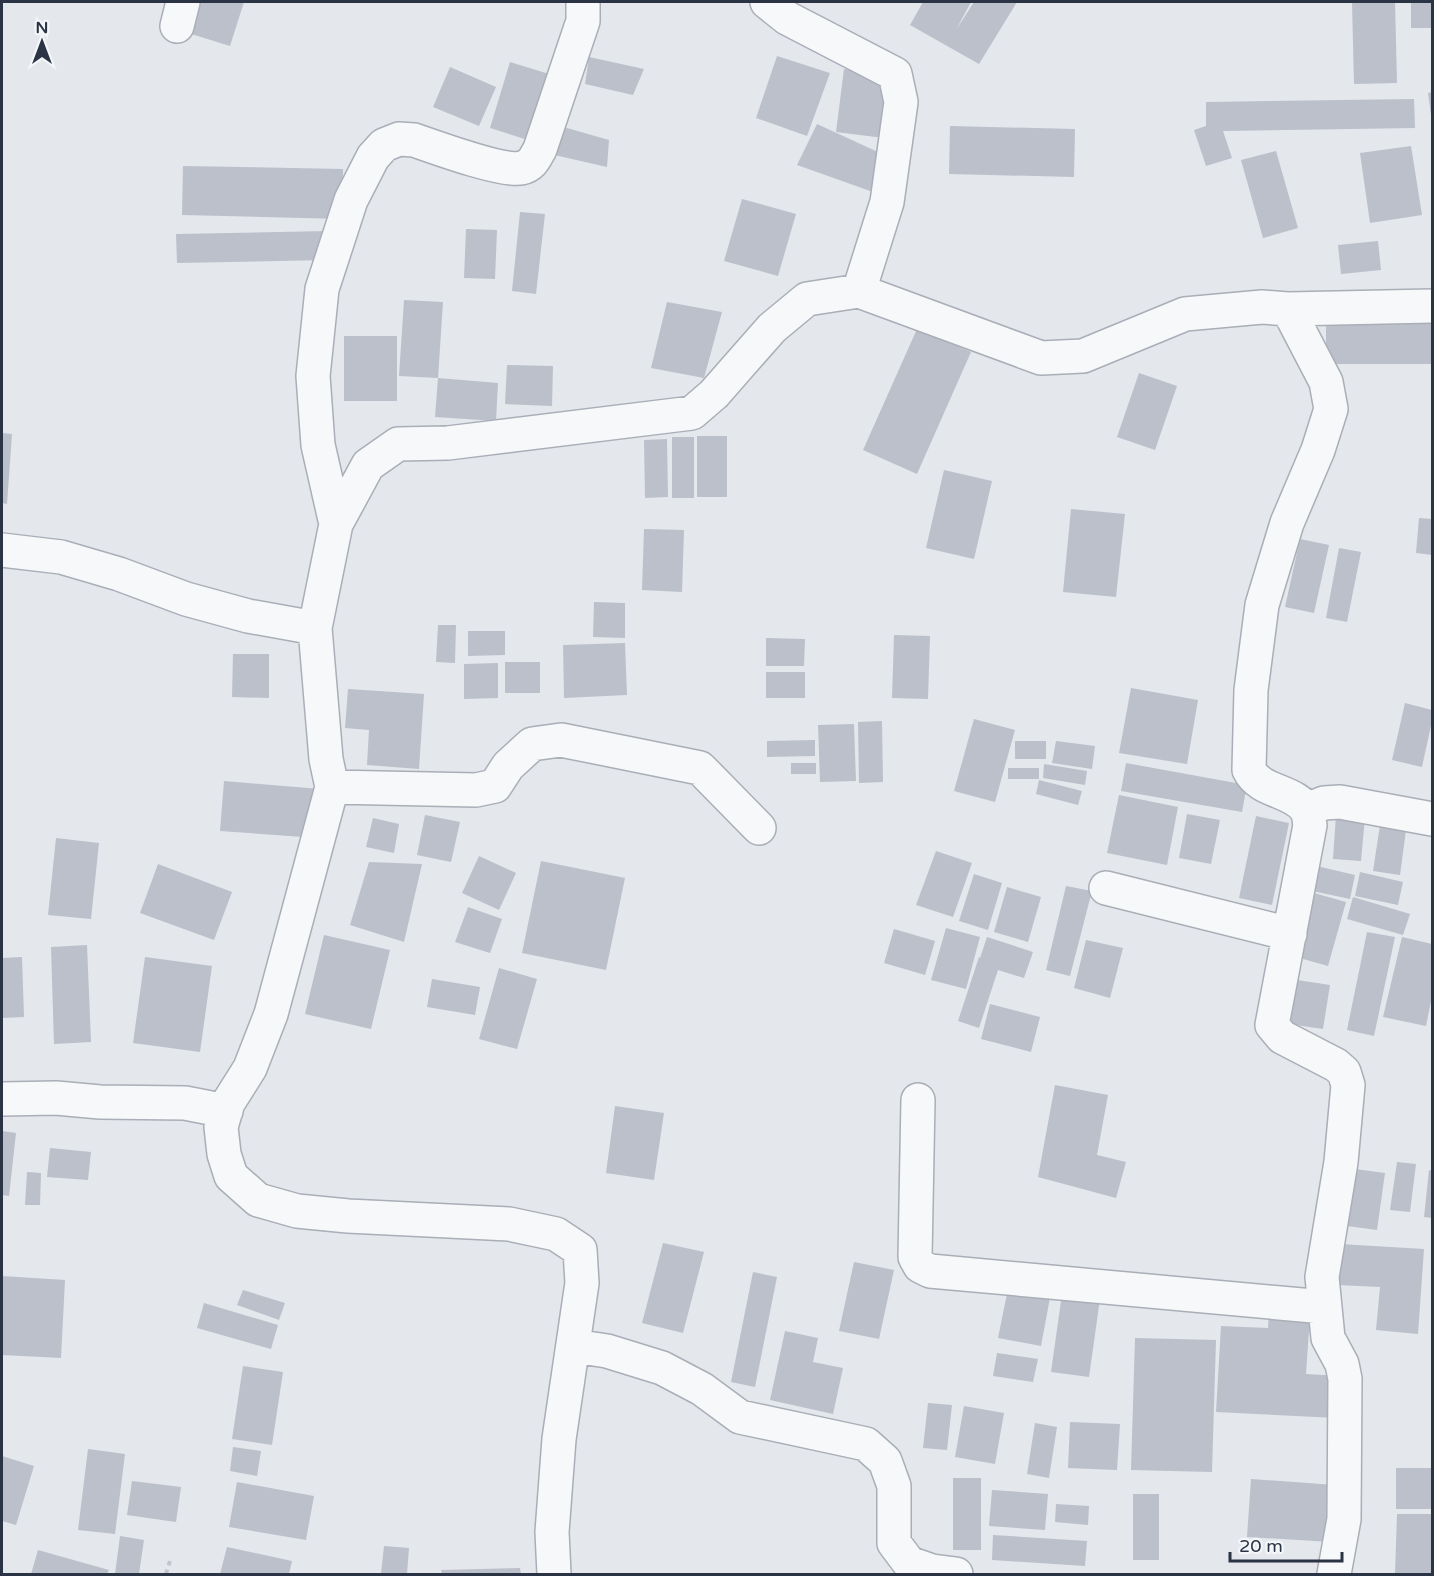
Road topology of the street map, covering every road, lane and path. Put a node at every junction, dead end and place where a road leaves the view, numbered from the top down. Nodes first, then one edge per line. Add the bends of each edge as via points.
1 (583, 2) edge
2 (767, 2) edge
3 (859, 291) junction
4 (1432, 306) edge
5 (1288, 309) junction
6 (336, 524) junction
7 (2, 550) edge
8 (315, 628) junction
9 (332, 787) junction
10 (1307, 810) junction
11 (1432, 819) edge
12 (759, 828) dead end
13 (1106, 888) dead end
14 (1290, 934) junction
15 (2, 1099) edge
16 (918, 1100) dead end
17 (226, 1111) junction
18 (1324, 1307) junction
19 (574, 1346) junction
20 (170, 1561) dead end
21 (166, 1575) edge
22 (554, 1575) edge
23 (956, 1575) edge
24 (1334, 1575) edge

1 - 6 street via 583,21 540,150 531,164 520,169 503,167 399,139 384,145 373,157 351,200 322,289 313,376 318,445
2 - 3 street via 787,18 895,74 901,102 887,202
3 - 5 street via 1041,358 1083,356 1185,314 1262,307
3 - 6 street via 807,299 772,328 692,413 448,443 398,444 368,465
4 - 5 street
5 - 10 street via 1326,382 1331,409 1287,523 1262,605 1251,690 1249,770 1259,782
6 - 8 street
7 - 8 street via 61,557 186,599
8 - 9 street
9 - 12 street via 476,790 495,786 508,766 532,744 561,740 700,768
9 - 17 street via 271,1014 250,1068
10 - 11 street via 1340,802
10 - 14 street via 1310,825
13 - 14 street
14 - 18 street via 1272,1025 1282,1037 1336,1065 1344,1072 1348,1085 1341,1162 1322,1277
15 - 17 street via 185,1103
16 - 18 street via 915,1257 920,1266 930,1271
17 - 19 street via 221,1128 231,1176 258,1200 297,1211 348,1216 508,1224 556,1234 580,1250 582,1283
18 - 24 street via 1328,1338 1345,1379 1344,1519
19 - 22 street via 559,1439 552,1532
19 - 23 street via 607,1351 662,1368 702,1389 740,1417 866,1444 885,1461 894,1486 894,1543 909,1563
20 - 21 path

